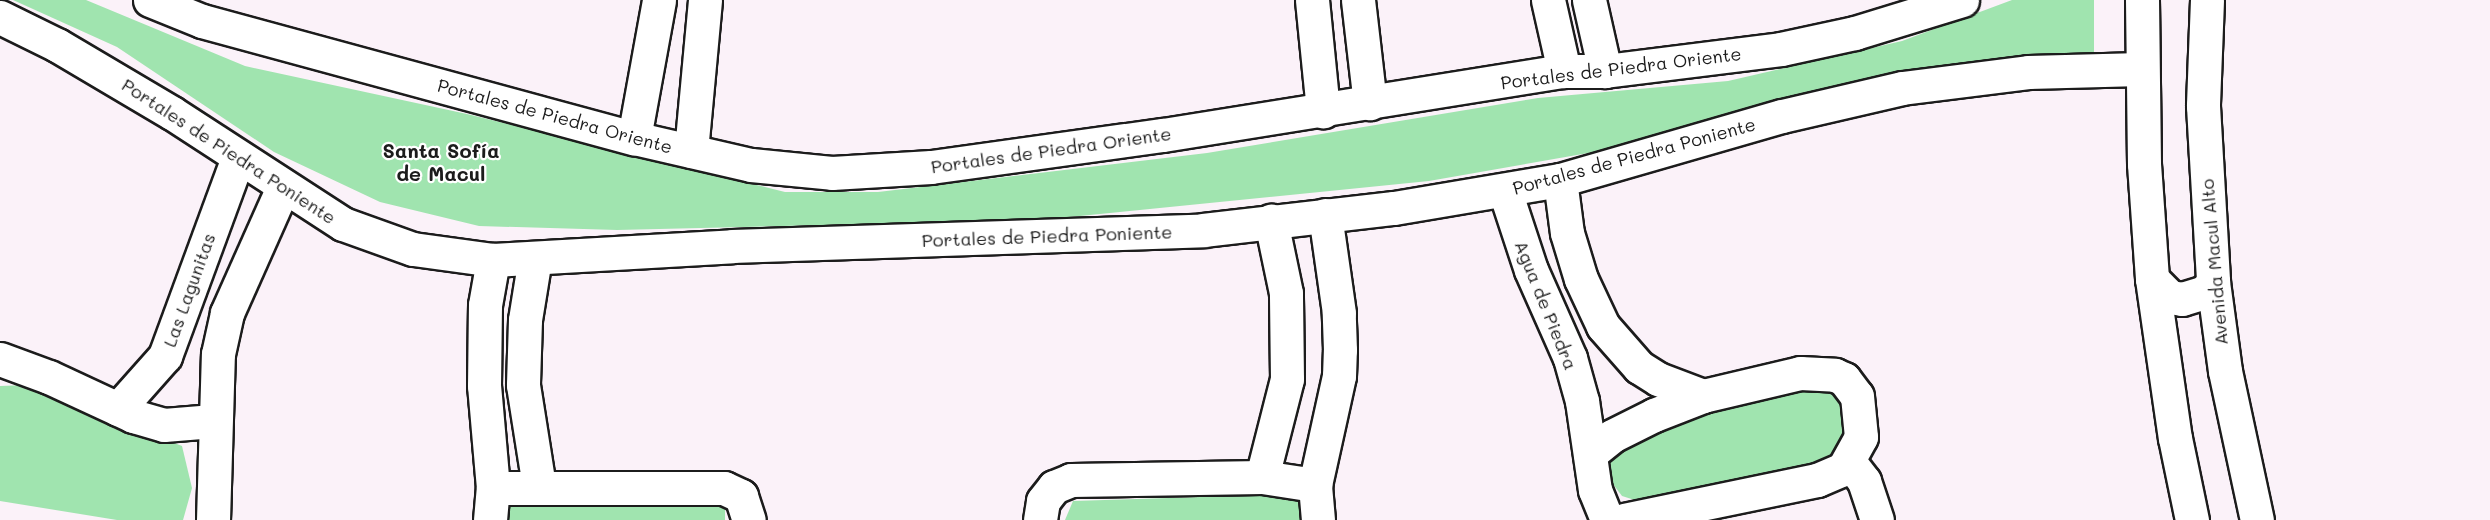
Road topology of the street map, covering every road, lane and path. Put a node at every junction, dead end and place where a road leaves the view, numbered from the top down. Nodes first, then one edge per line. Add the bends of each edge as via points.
1 (150, 0) edge
2 (660, 0) edge
3 (705, 0) edge
4 (1312, 0) edge
5 (1358, 0) edge
6 (1548, 0) edge
7 (1589, 0) edge
8 (1962, 0) edge
9 (2142, 0) edge
10 (2207, 0) edge
11 (0, 17) edge
12 (2141, 69) junction
13 (1564, 71) junction
14 (1605, 71) junction
15 (1370, 103) junction
16 (1323, 111) junction
17 (634, 138) junction
18 (691, 152) junction
19 (238, 158) junction
20 (1560, 180) junction
21 (283, 187) junction
22 (1505, 191) junction
23 (1325, 215) junction
24 (1271, 221) junction
25 (535, 258) junction
26 (493, 260) junction
27 (2152, 279) junction
28 (2213, 282) junction
29 (0, 359) edge
30 (1703, 396) junction
31 (118, 409) junction
32 (213, 421) junction
33 (1590, 454) junction
34 (1850, 463) junction
35 (1262, 477) junction
36 (1315, 485) junction
37 (539, 486) junction
38 (493, 488) junction
39 (748, 513) edge
40 (213, 520) edge
41 (490, 520) edge
42 (1040, 520) edge
43 (1318, 520) edge
44 (1607, 520) edge
45 (1624, 520) edge
46 (1877, 520) edge
47 (2192, 520) edge
48 (2257, 520) edge

1 - 17 street, Portales de Piedra Oriente via 202,21
2 - 17 street
3 - 18 street
4 - 16 street
5 - 15 street
6 - 13 street
7 - 14 street
8 - 14 street, Portales de Piedra Oriente via 1855,33 1781,49
9 - 12 street
10 - 28 street, Avenida Macul Alto via 2203,106
11 - 19 street, Portales de Piedra Poniente via 113,78
12 - 20 street, Portales de Piedra Poniente via 2028,72 1902,88 1782,116
12 - 27 street
13 - 14 street, Portales de Piedra Oriente
13 - 15 street, Portales de Piedra Oriente
15 - 16 street, Portales de Piedra Oriente
16 - 18 street, Portales de Piedra Oriente via 875,172 794,170
17 - 18 street, Portales de Piedra Oriente
19 - 21 street, Portales de Piedra Poniente
19 - 31 street, Las Lagunitas via 165,356
20 - 22 street, Portales de Piedra Poniente
20 - 30 street via 1567,233 1581,279 1604,326 1639,367 1658,379
21 - 26 street, Portales de Piedra Poniente via 342,224 374,237 423,251
21 - 32 street via 227,313 218,354
22 - 23 street, Portales de Piedra Poniente
22 - 33 street, Agua de Piedra via 1531,270 1570,358
23 - 24 street, Portales de Piedra Poniente
23 - 36 street via 1339,313 1340,350 1339,376
24 - 25 street, Portales de Piedra Poniente via 1072,237 734,246
24 - 35 street via 1286,293 1287,379
25 - 26 street, Portales de Piedra Poniente
25 - 37 street via 525,320 523,385
26 - 38 street via 486,305 484,387
27 - 28 street via 2170,297 2182,299 2205,292
27 - 47 street via 2175,438
28 - 48 street, Avenida Macul Alto via 2229,393
29 - 31 street
30 - 33 street via 1635,424
30 - 34 street via 1800,374 1835,375 1850,385 1861,408 1861,437
31 - 32 street via 164,425
32 - 40 street
33 - 44 street, Agua de Piedra via 1595,490
34 - 45 street via 1817,480
34 - 46 street via 1864,480
35 - 36 street
35 - 42 street via 1071,480 1048,494
36 - 43 street
37 - 38 street
37 - 39 street via 724,488 734,490
38 - 41 street

